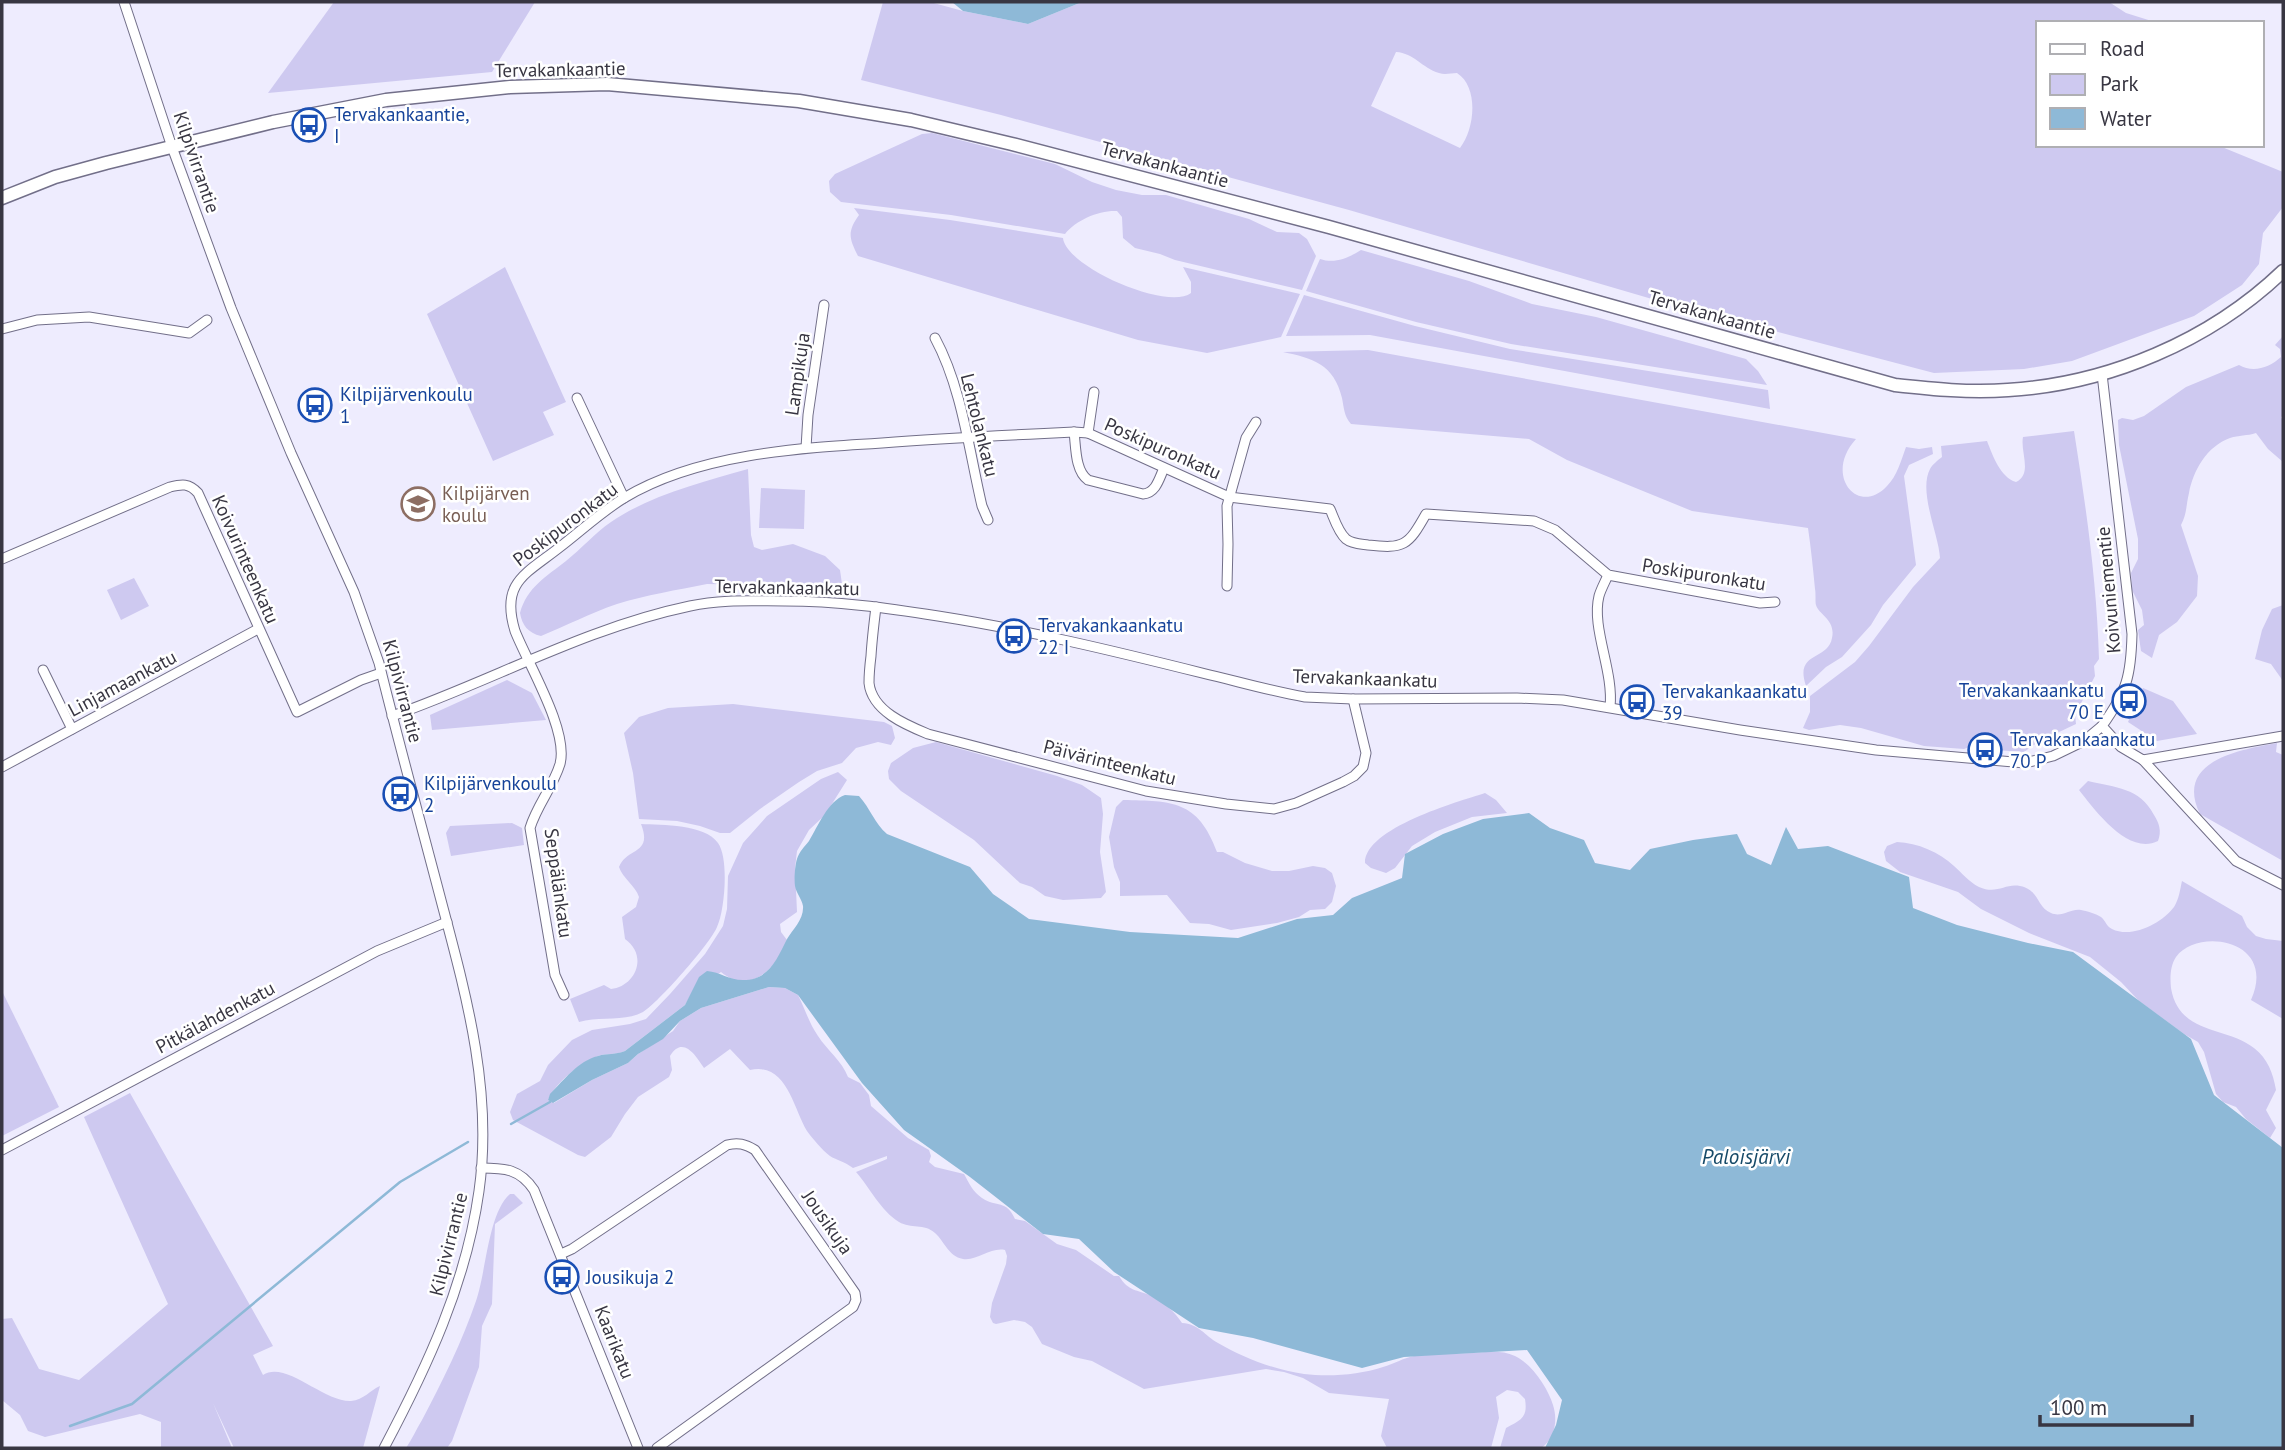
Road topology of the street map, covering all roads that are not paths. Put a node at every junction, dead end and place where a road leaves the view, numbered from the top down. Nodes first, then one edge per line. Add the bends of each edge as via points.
1 (124, 2) edge
2 (172, 147) junction
3 (2, 198) edge
4 (2283, 271) edge
5 (824, 305) dead end
6 (207, 320) dead end
7 (2, 329) edge
8 (935, 338) dead end
9 (2102, 374) junction
10 (1094, 392) dead end
11 (577, 398) dead end
12 (1256, 422) dead end
13 (1074, 432) junction
14 (1088, 433) junction
15 (967, 437) junction
16 (806, 448) junction
17 (1164, 468) junction
18 (1229, 497) junction
19 (624, 498) junction
20 (988, 520) dead end
21 (2, 559) edge
22 (1608, 575) junction
23 (1227, 586) dead end
24 (1775, 602) dead end
25 (876, 607) junction
26 (258, 629) junction
27 (528, 662) junction
28 (43, 670) dead end
29 (381, 673) junction
30 (1353, 699) junction
31 (1610, 707) junction
32 (392, 716) junction
33 (2102, 726) junction
34 (72, 729) junction
35 (2283, 736) edge
36 (2143, 760) junction
37 (2, 767) edge
38 (2283, 885) edge
39 (447, 922) junction
40 (564, 995) dead end
41 (2, 1150) edge
42 (481, 1168) junction
43 (561, 1254) junction
44 (384, 1448) edge
45 (638, 1448) edge
46 (657, 1448) edge

1 - 2 street, Kilpivirrantie
2 - 3 street, Tervakankaantie via 55,177
2 - 9 street, Tervakankaantie via 386,100 510,87 607,84 799,101 911,120 1012,144 1895,385 2007,390
2 - 29 street, Kilpivirrantie via 231,308 354,592
4 - 9 street, Tervakankaantie via 2240,308 2199,333
5 - 16 street, Lampikuja
6 - 7 street via 189,333 89,317 37,320
8 - 15 street, Lehtolankatu via 944,354
9 - 33 street, Koivuniementie via 2132,634 2131,664 2121,699
10 - 14 street
11 - 19 street
12 - 18 street via 1246,438
13 - 14 street, Poskipuronkatu
13 - 15 street, Poskipuronkatu
13 - 17 street via 1080,470 1088,480 1150,493
14 - 17 street, Poskipuronkatu
15 - 16 street, Poskipuronkatu
15 - 20 street, Lehtolankatu
16 - 19 street, Poskipuronkatu via 719,462
17 - 18 street, Poskipuronkatu
18 - 22 street, Poskipuronkatu via 1330,509 1348,540 1391,547 1412,538 1426,514 1534,521 1555,530
18 - 23 street
19 - 27 street, Poskipuronkatu via 519,580 512,591 511,618
21 - 26 street, Koivurinteenkatu via 170,486 192,486
22 - 24 street, Poskipuronkatu
22 - 31 street via 1598,608
25 - 27 street, Tervakankaankatu via 803,601 693,605 600,631
25 - 30 street, Tervakankaankatu via 1014,628 1280,693
25 - 30 street, Päivärinteenkatu via 869,684 874,697 897,719 928,734 1146,791 1264,808 1305,800 1363,767 1366,753
26 - 29 street, Koivurinteenkatu via 297,712
26 - 34 street, Linjamaankatu
27 - 32 street, Tervakankaankatu
27 - 40 street, Seppälänkatu via 561,744 556,775 530,828 555,975
28 - 34 street
29 - 32 street, Kilpivirrantie
30 - 31 street, Tervakankaankatu via 1517,698
31 - 33 street, Tervakankaankatu via 1875,750 2025,763 2074,746
32 - 39 street, Kilpivirrantie
33 - 36 street via 2121,747
34 - 37 street, Linjamaankatu
35 - 36 street
36 - 38 street via 2236,861
39 - 41 street, Pitkälahdenkatu via 377,951
39 - 42 street, Kilpivirrantie via 481,1079
42 - 43 street, Kaarikatu via 508,1169 525,1177
42 - 44 street, Kilpivirrantie via 475,1219 453,1300
43 - 45 street, Kaarikatu
43 - 46 street, Jousikuja via 736,1143 755,1150 855,1293 852,1307

